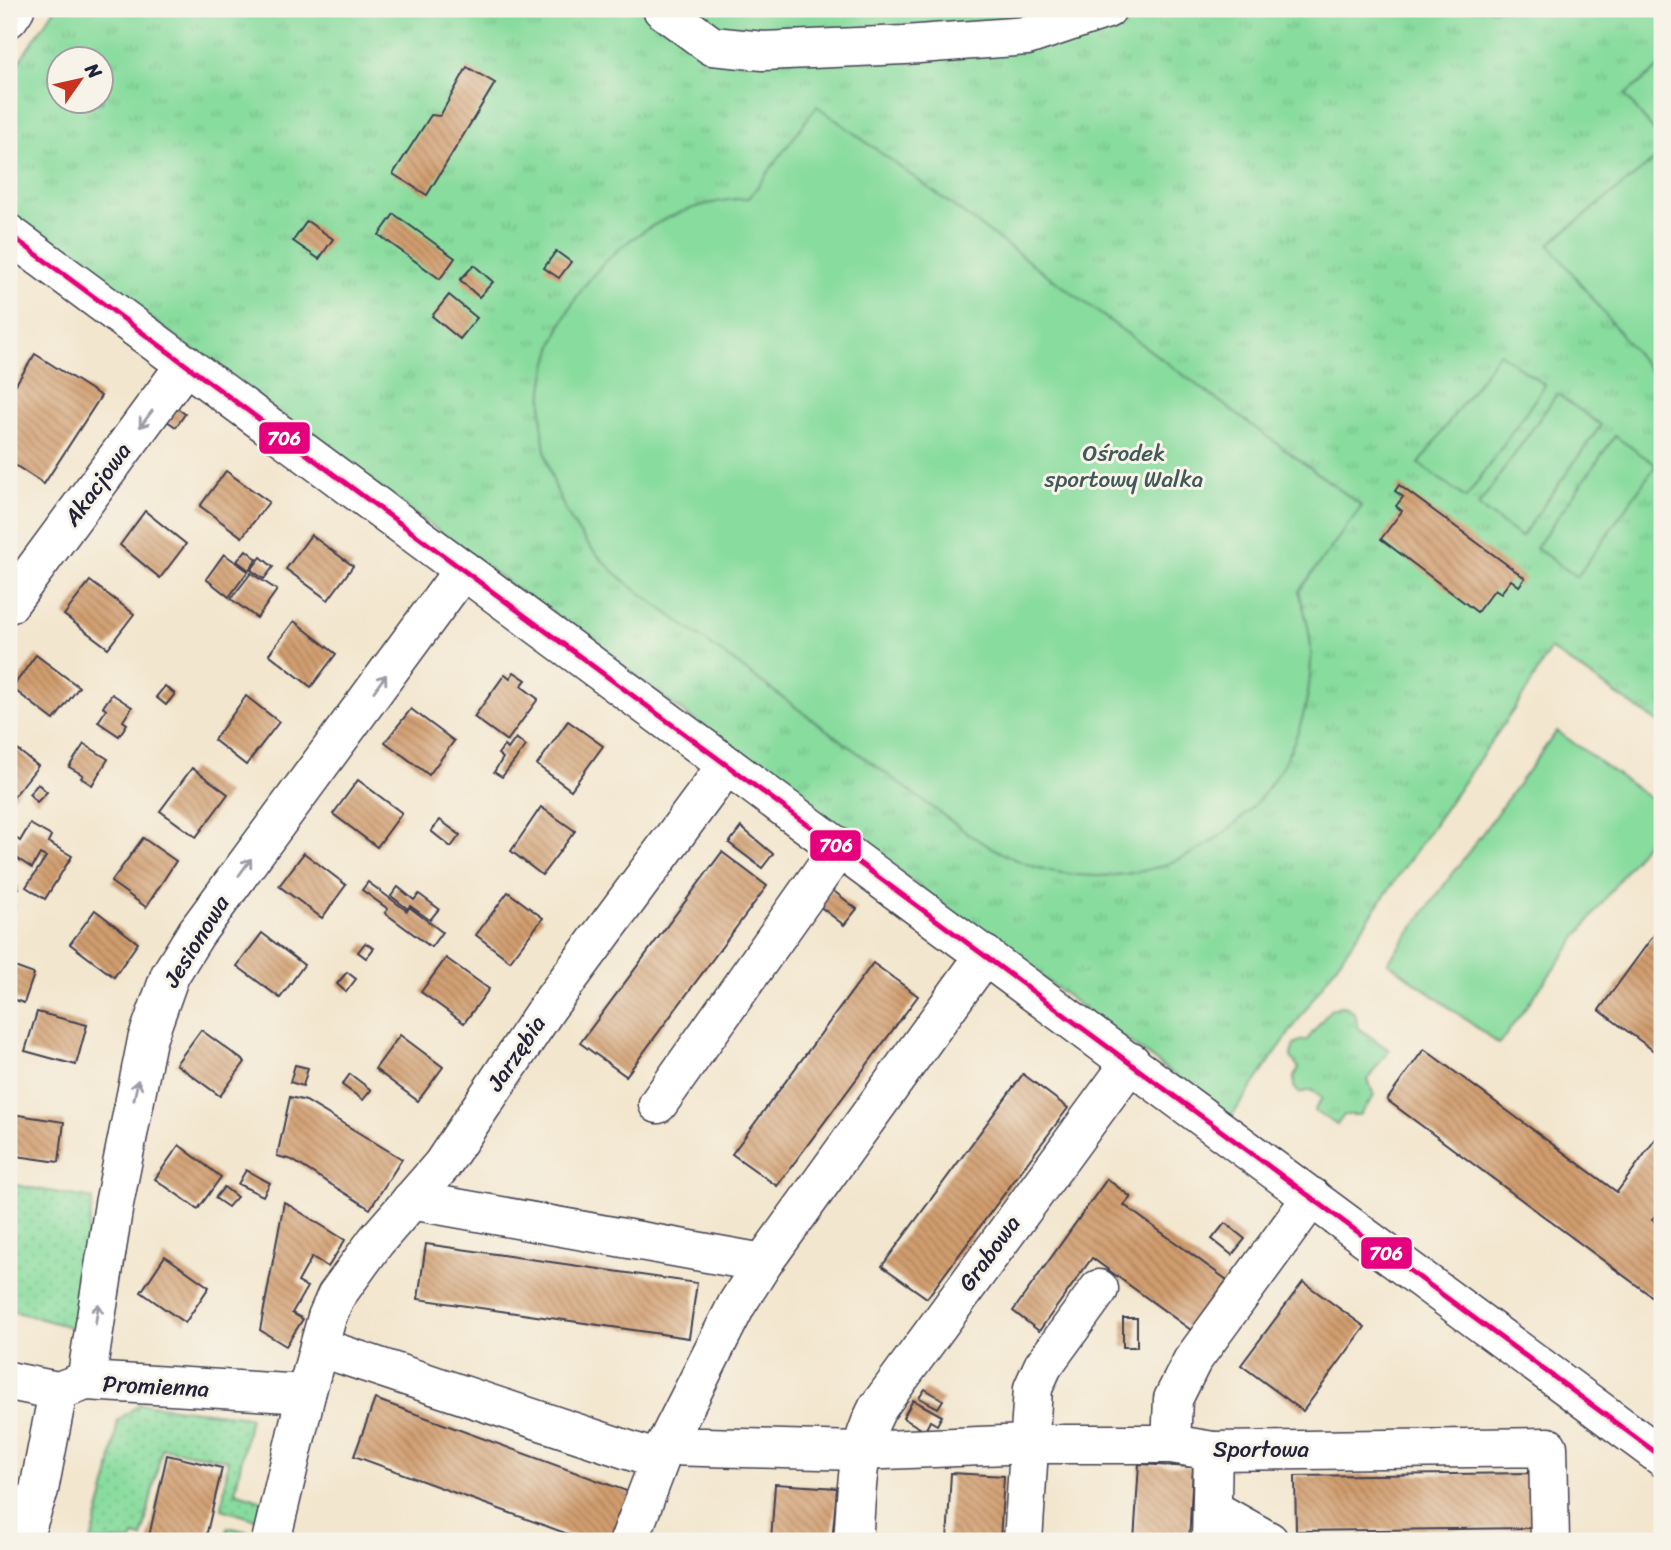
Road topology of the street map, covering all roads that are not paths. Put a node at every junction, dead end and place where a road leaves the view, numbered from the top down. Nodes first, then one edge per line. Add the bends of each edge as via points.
1 (15, 9) edge
2 (662, 9) edge
3 (1107, 9) edge
4 (9, 18) edge
5 (9, 234) edge
6 (186, 364) junction
7 (463, 570) junction
8 (9, 604) edge
9 (727, 765) junction
10 (839, 848) junction
11 (985, 955) junction
12 (1130, 1062) junction
13 (658, 1104) dead end
14 (1312, 1197) junction
15 (411, 1200) junction
16 (763, 1263) junction
17 (1099, 1289) dead end
18 (319, 1347) junction
19 (9, 1381) edge
20 (72, 1386) junction
21 (306, 1394) junction
22 (1029, 1444) junction
23 (1171, 1444) junction
24 (860, 1451) junction
25 (1213, 1451) junction
26 (662, 1453) junction
27 (1662, 1457) edge
28 (1211, 1525) edge
29 (22, 1541) edge
30 (271, 1541) edge
31 (629, 1541) edge
32 (853, 1541) edge
33 (1023, 1541) edge
34 (1269, 1541) edge
35 (1550, 1541) edge

1 - 4 street
2 - 3 street via 712,46 762,51 1027,36
5 - 6 street
6 - 7 street
6 -> 8 street, Akacjowa
7 - 9 street
20 -> 7 street, Jesionowa via 147,1040 170,975 196,933
9 - 10 street
9 - 15 street, Jarzębia via 539,1019 442,1165
10 - 11 street
10 - 13 street
11 - 12 street
11 - 16 street
12 - 14 street
12 - 24 street, Grabowa via 891,1388 867,1427
14 - 23 street via 1192,1361 1173,1399
14 - 27 street
15 - 16 street
15 - 18 street, Jarzębia via 336,1296
16 - 26 street via 737,1304
17 - 22 street via 1043,1366 1033,1388
18 - 21 street, Jarzębia
18 - 26 street
19 - 20 street, Promienna
20 - 21 street, Promienna
20 - 29 street, Jesionowa
21 - 30 street, Jarzębia
22 - 23 street
22 - 24 street
22 - 33 street
23 - 25 street, Sportowa
24 - 26 street
24 - 32 street, Grabowa
25 - 28 street
25 - 35 street, Sportowa via 1548,1447
26 - 31 street
28 - 34 street

